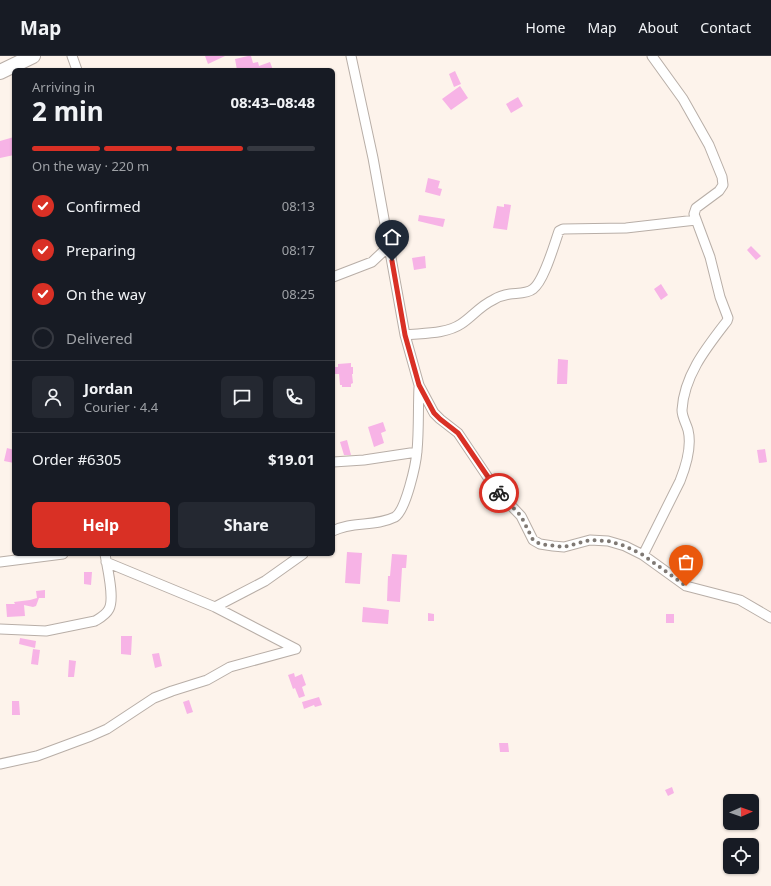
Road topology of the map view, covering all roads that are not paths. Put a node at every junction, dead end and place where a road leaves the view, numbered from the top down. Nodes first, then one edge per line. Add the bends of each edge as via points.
1 (33, 56) edge
2 (72, 56) edge
3 (351, 56) edge
4 (652, 56) edge
5 (76, 68) edge
6 (0, 72) edge
7 (696, 220) junction
8 (389, 246) junction
9 (335, 276) edge
10 (405, 335) junction
11 (419, 385) junction
12 (417, 452) junction
13 (335, 462) edge
14 (335, 531) edge
15 (643, 555) junction
16 (47, 556) edge
17 (299, 556) edge
18 (106, 558) edge
19 (0, 562) edge
20 (215, 607) junction
21 (771, 618) edge
22 (0, 629) edge
23 (0, 764) edge

1 - 6 main road
2 - 5 street
3 - 8 street
4 - 7 street via 683,99 709,145 722,177 723,185 719,191 696,208
7 - 10 street via 626,228 563,229 559,231 538,285 533,290 493,300 455,328
7 - 15 street via 728,318 691,373 682,410 689,435 684,470
8 - 9 street via 372,262
8 - 10 street
10 - 11 street
11 - 12 street
11 - 15 street via 434,413 458,433 497,491 521,516 533,540 540,544 564,547 590,540 608,541
12 - 13 street
12 - 14 street via 405,502 396,516 374,524 350,525
15 - 21 street via 686,586 740,600
16 - 19 street
17 - 20 street via 265,581
18 - 20 street
18 - 22 street via 111,604 101,618 46,631
20 - 23 street via 296,649 230,667 207,680 172,690 154,698 96,735 37,756

